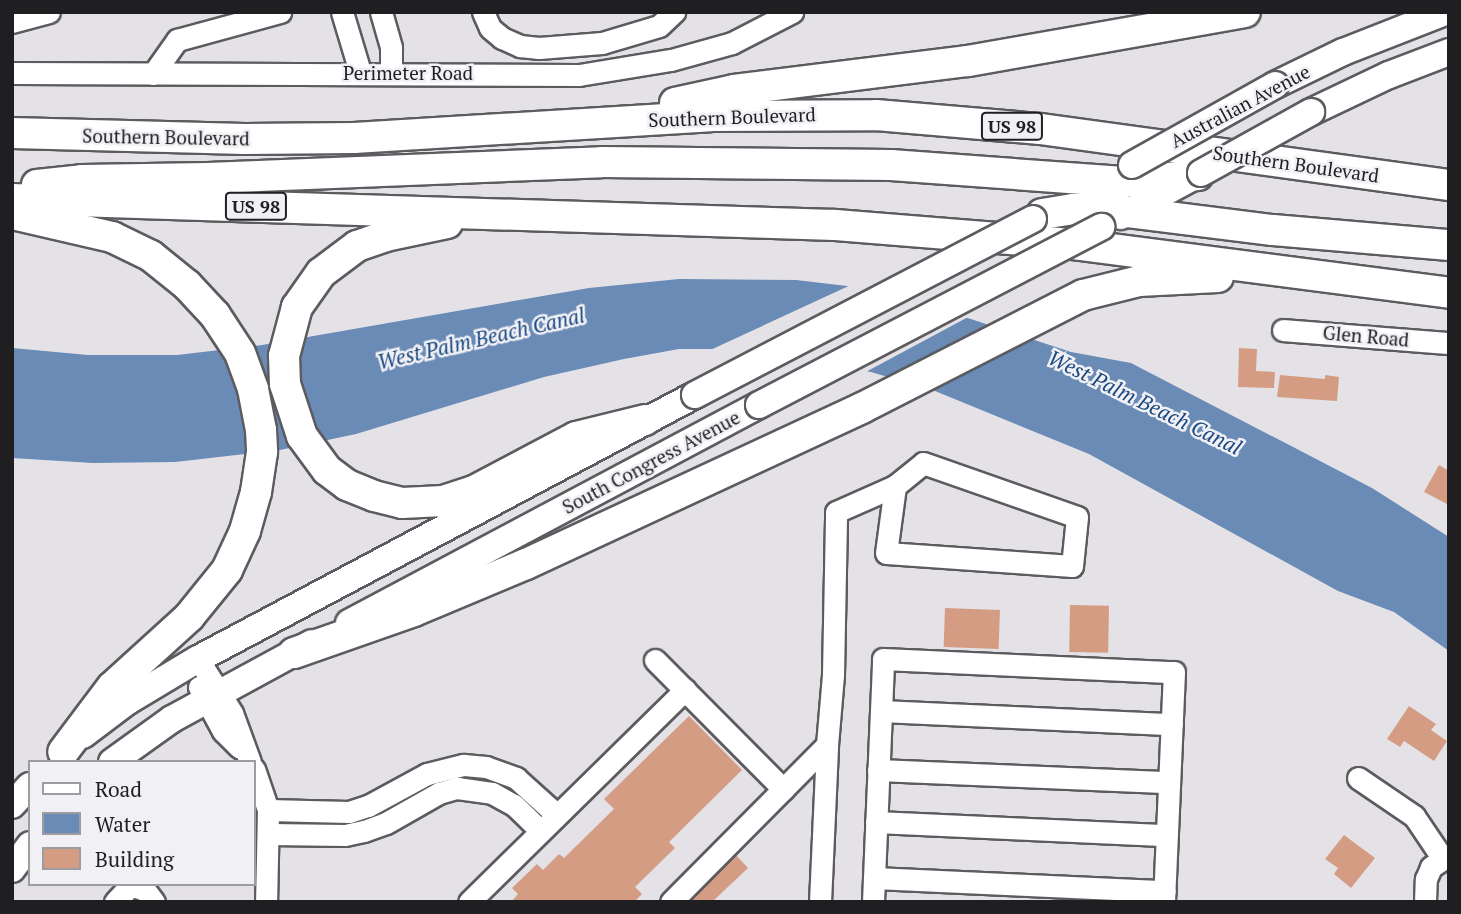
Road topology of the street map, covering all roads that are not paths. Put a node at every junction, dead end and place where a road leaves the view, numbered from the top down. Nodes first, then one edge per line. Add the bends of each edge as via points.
1 (49, 12) edge
2 (280, 12) edge
3 (342, 12) edge
4 (381, 12) edge
5 (484, 12) edge
6 (674, 12) edge
7 (792, 12) edge
8 (1245, 12) edge
9 (1445, 12) edge
10 (756, 21) edge
11 (12, 22) edge
12 (1449, 52) edge
13 (360, 72) junction
14 (391, 72) junction
15 (12, 73) edge
16 (153, 74) junction
17 (571, 126) junction
18 (12, 133) edge
19 (1199, 174) junction
20 (1104, 181) junction
21 (1449, 185) edge
22 (12, 187) edge
23 (12, 199) edge
24 (1129, 212) junction
25 (500, 213) junction
26 (12, 214) edge
27 (1037, 217) junction
28 (1449, 245) edge
29 (1297, 274) junction
30 (1449, 293) edge
31 (1283, 330) dead end
32 (1449, 343) edge
33 (645, 420) junction
34 (895, 486) junction
35 (294, 653) junction
36 (655, 660) dead end
37 (192, 662) junction
38 (685, 690) junction
39 (212, 696) junction
40 (881, 712) junction
41 (1172, 724) junction
42 (827, 745) junction
43 (58, 757) edge
44 (115, 760) edge
45 (247, 760) edge
46 (878, 770) junction
47 (499, 771) junction
48 (1357, 778) dead end
49 (256, 780) edge
50 (1169, 782) junction
51 (411, 783) junction
52 (28, 788) edge
53 (783, 789) junction
54 (492, 793) junction
55 (422, 803) junction
56 (12, 806) edge
57 (268, 810) junction
58 (557, 815) junction
59 (876, 822) junction
60 (541, 831) junction
61 (269, 834) junction
62 (1167, 835) junction
63 (28, 848) edge
64 (1446, 859) edge
65 (12, 869) edge
66 (874, 878) junction
67 (1164, 896) edge
68 (115, 902) edge
69 (153, 902) edge
70 (267, 902) edge
71 (469, 902) edge
72 (671, 902) edge
73 (820, 902) edge
74 (873, 902) edge
75 (1425, 902) edge

1 - 11 street
2 - 16 street via 177,40
3 - 13 street
4 - 14 street via 391,48
5 - 6 street via 489,27 502,38 520,46 539,47 602,43 659,26
7 - 10 street, Perimeter Road
8 - 17 highway via 968,61 734,90
9 - 20 main road, Australian Avenue, bridge via 1275,85
10 - 14 street, Perimeter Road via 732,43 671,61 579,75
12 - 19 main road, Australian Avenue, bridge via 1345,96
13 - 14 street, Perimeter Road
13 - 16 street, Perimeter Road
15 - 16 street, Perimeter Road
17 - 18 highway, Southern Boulevard / US 98 via 259,139
17 - 21 highway, Southern Boulevard / US 98 via 765,114 930,118
19 - 20 highway
19 - 24 main road, South Congress Avenue
20 - 22 highway via 891,165 602,162 82,180
20 - 27 main road, Australian Avenue
23 - 25 highway, US 98
24 - 27 highway via 1089,209
24 - 28 highway
24 - 35 main road, South Congress Avenue, bridge
25 - 29 highway, US 98 via 962,234 1126,250
25 - 33 highway via 357,246 332,262 311,284 291,323 284,356 287,396 302,436 323,466 347,485 374,496 402,503 443,501 474,491 576,437
26 - 43 highway via 91,230 133,247 187,285 240,353 261,430 259,478 244,531 216,586 112,687
27 - 33 main road, South Congress Avenue, bridge
29 - 30 highway, US 98
29 - 35 highway via 1168,279 1083,295 880,398 513,569 414,611
31 - 32 street, Glen Road
33 - 37 main road, South Congress Avenue
34 - 34 street via 923,463 1077,517 1072,566 886,553
34 - 42 street via 836,512
35 - 39 main road, South Congress Avenue
36 - 38 street
37 - 39 street
37 - 43 main road, South Congress Avenue via 128,701
38 - 53 street
38 - 58 street
39 - 44 main road, South Congress Avenue
39 - 45 street via 223,731
40 - 41 street
40 - 41 street via 883,659 911,660 1174,672
40 - 46 street
41 - 50 street
42 - 53 street
42 - 73 street
46 - 50 street
46 - 59 street
47 - 51 street via 446,767
47 - 54 street
47 - 58 street via 516,778
48 - 64 street via 1414,816
49 - 57 street
50 - 62 street
51 - 55 street
51 - 57 street via 349,811
52 - 56 main road
53 - 72 street
54 - 55 street via 457,788
54 - 60 street via 514,805
55 - 61 street via 386,823 345,835
57 - 61 street
58 - 60 street
59 - 62 street
59 - 66 street
60 - 71 street
61 - 70 street
62 - 67 street
63 - 65 main road
64 - 75 street via 1431,867
66 - 67 street
66 - 74 street
68 - 69 street via 129,887 145,890

